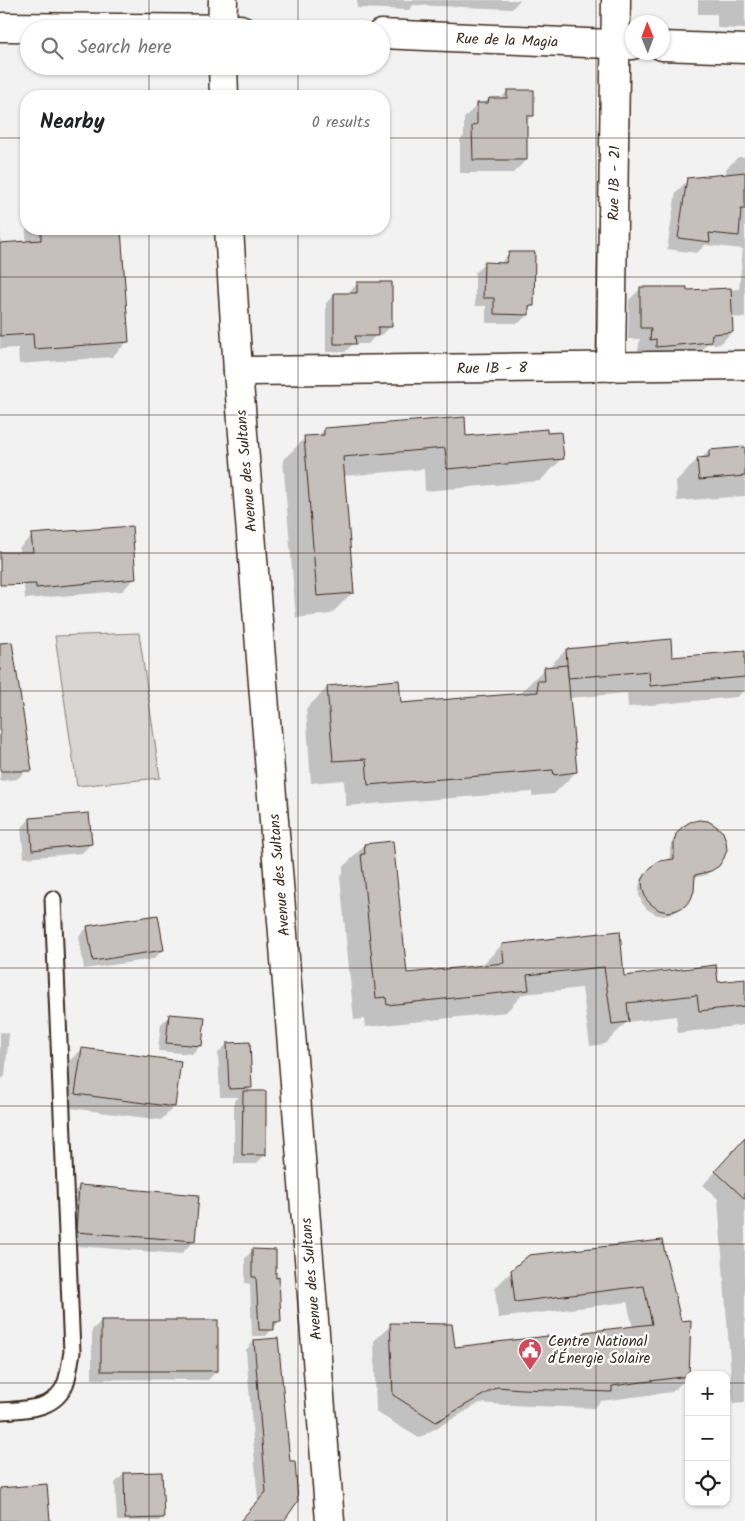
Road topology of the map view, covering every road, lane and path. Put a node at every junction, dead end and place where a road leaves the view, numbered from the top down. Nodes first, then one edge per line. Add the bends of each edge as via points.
1 (222, 0) edge
2 (616, 0) edge
3 (226, 20) edge
4 (0, 27) edge
5 (20, 27) edge
6 (390, 34) edge
7 (624, 44) edge
8 (670, 46) edge
9 (745, 49) edge
10 (223, 75) edge
11 (224, 90) edge
12 (229, 235) edge
13 (745, 365) edge
14 (611, 367) junction
15 (238, 372) junction
16 (53, 899) dead end
17 (0, 1412) edge
18 (330, 1521) edge

1 - 3 street
2 - 7 street, Rue IB - 21
4 - 5 street
6 - 7 street, Rue de la Magia
7 - 14 street, Rue IB - 21
8 - 9 street
10 - 11 street
12 - 15 street, Avenue des Sultans
13 - 14 street, Rue IB - 8
14 - 15 street, Rue IB - 8
15 - 18 street, Avenue des Sultans
16 - 17 lane via 72,1352 66,1383 58,1396 43,1407

